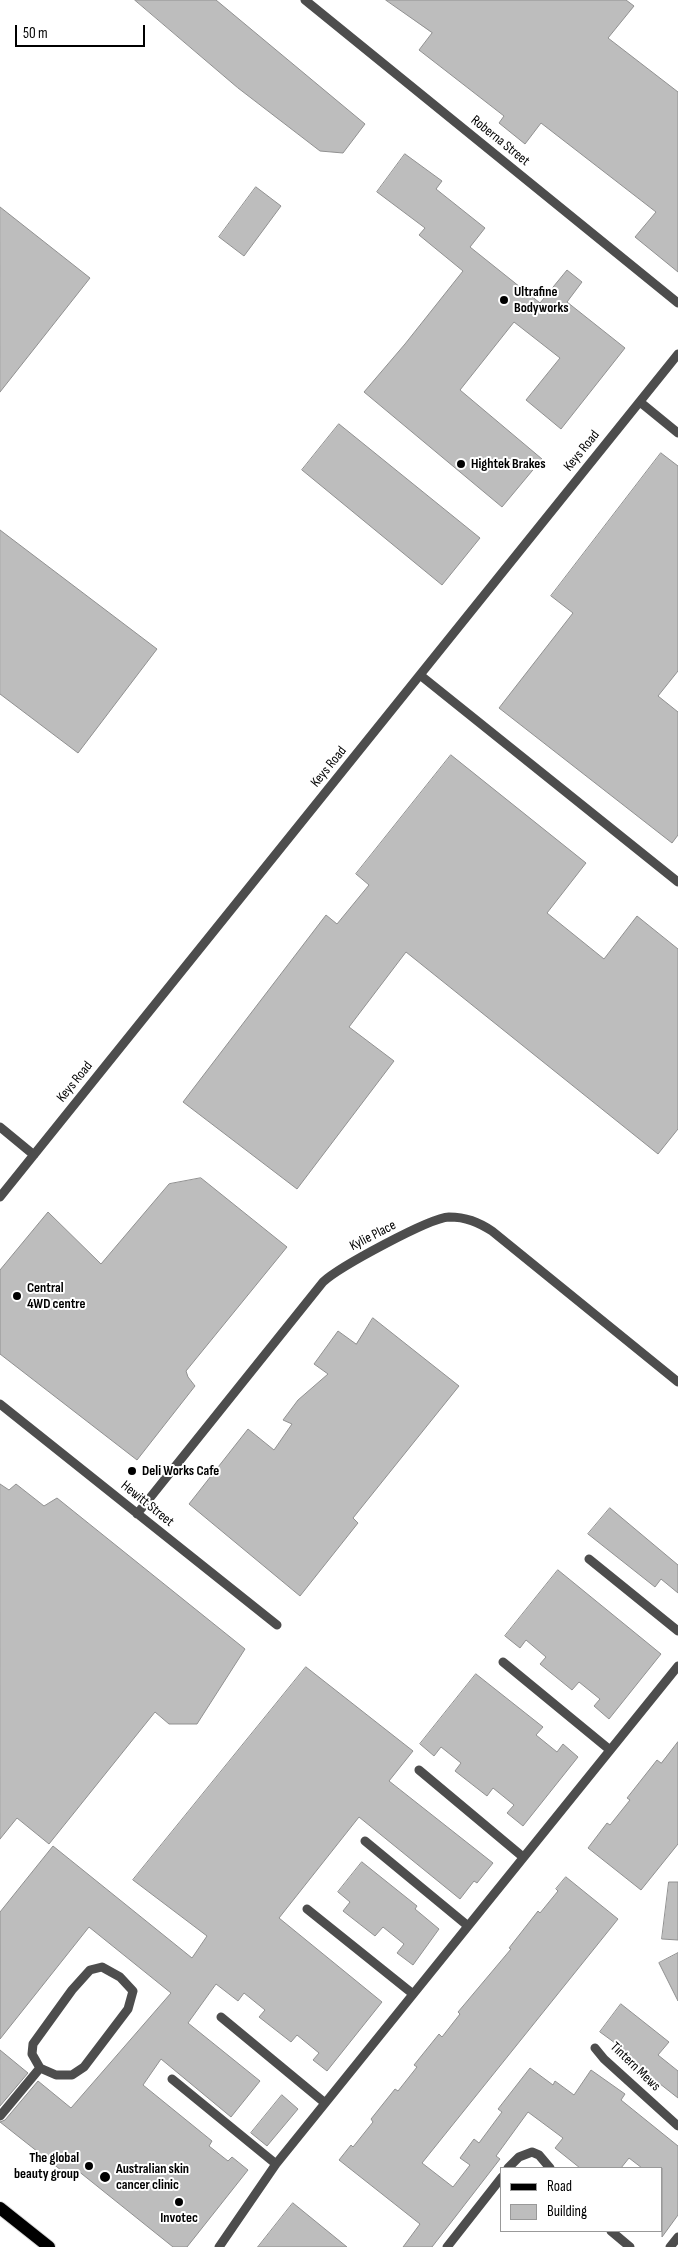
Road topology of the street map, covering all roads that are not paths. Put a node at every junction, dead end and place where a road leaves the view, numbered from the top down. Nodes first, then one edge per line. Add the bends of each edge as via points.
1 (305, 0) edge
2 (678, 303) edge
3 (678, 354) edge
4 (640, 402) junction
5 (678, 433) edge
6 (420, 675) junction
7 (678, 882) edge
8 (0, 1128) edge
9 (34, 1155) junction
10 (0, 1197) edge
11 (678, 1382) edge
12 (0, 1404) edge
13 (137, 1514) junction
14 (589, 1559) dead end
15 (277, 1625) dead end
16 (678, 1631) edge
17 (503, 1662) dead end
18 (678, 1666) edge
19 (610, 1750) junction
20 (419, 1770) dead end
21 (365, 1841) dead end
22 (523, 1857) junction
23 (307, 1909) dead end
24 (468, 1926) junction
25 (413, 1994) junction
26 (221, 2018) dead end
27 (595, 2048) dead end
28 (40, 2068) junction
29 (172, 2079) dead end
30 (325, 2103) junction
31 (0, 2116) edge
32 (678, 2126) edge
33 (276, 2164) junction
34 (509, 2167) edge
35 (549, 2167) edge
36 (500, 2180) edge
37 (0, 2208) edge
38 (612, 2232) edge
39 (678, 2237) edge
40 (625, 2246) edge
41 (49, 2247) edge
42 (220, 2247) edge
43 (447, 2247) edge
44 (670, 2247) edge

1 - 2 street, Roberna Street
3 - 4 street, Keys Road
4 - 5 street
4 - 6 street, Keys Road
6 - 7 street
6 - 9 street, Keys Road
8 - 9 street
9 - 10 street, Keys Road
11 - 13 street, Kylie Place via 492,1231 476,1221 447,1217 343,1267 323,1282
12 - 13 street, Hewitt Street
13 - 15 street, Hewitt Street
14 - 16 street
17 - 19 street
18 - 19 street
19 - 22 street
20 - 22 street
21 - 24 street
22 - 24 street
23 - 25 street
24 - 25 street
25 - 30 street
26 - 30 street
27 - 32 street, Tintern Mews
28 - 28 street via 32,2054 33,2044 78,1983 90,1970 102,1967 120,1977 133,1991 128,2008 84,2067 72,2075 56,2076
28 - 31 street
29 - 33 street
30 - 33 street
33 - 42 street
34 - 35 street via 532,2152
36 - 43 street
37 - 41 main road
38 - 40 street
39 - 44 street

